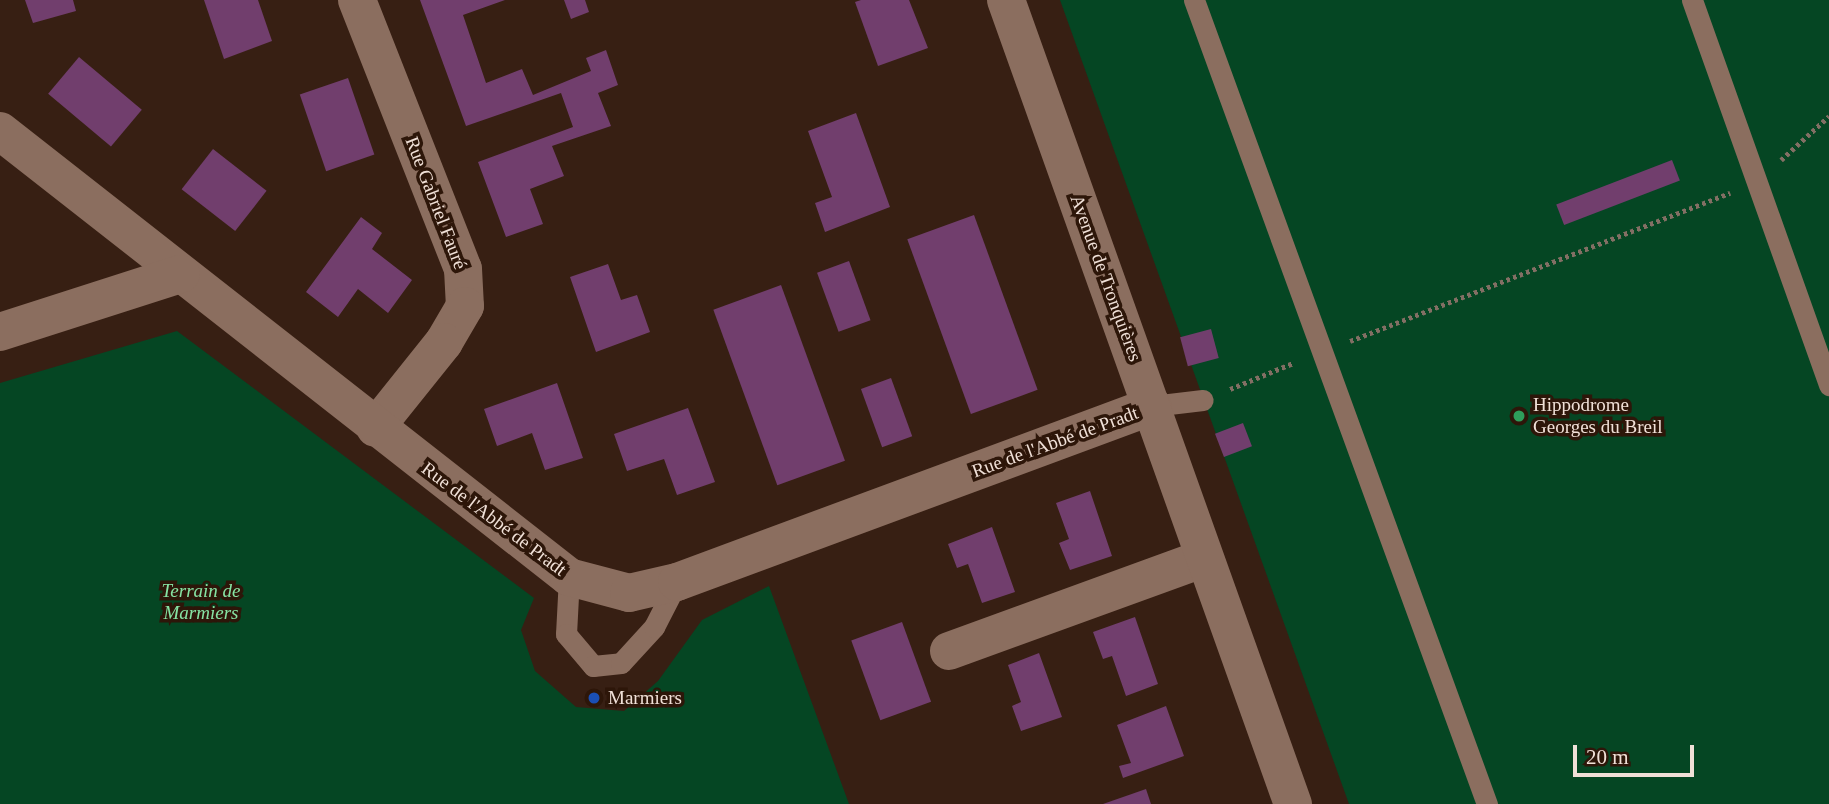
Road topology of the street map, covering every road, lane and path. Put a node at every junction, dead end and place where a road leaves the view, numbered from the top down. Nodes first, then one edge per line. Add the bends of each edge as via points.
1 (357, 0) edge
2 (1006, 0) edge
3 (1194, 0) edge
4 (1692, 0) edge
5 (1829, 116) edge
6 (0, 131) edge
7 (1755, 184) junction
8 (181, 274) junction
9 (0, 332) edge
10 (1325, 351) junction
11 (1829, 385) edge
12 (1203, 400) joint
13 (1152, 406) junction
14 (375, 428) junction
15 (1204, 558) junction
16 (569, 577) junction
17 (677, 582) junction
18 (949, 651) dead end
19 (1293, 804) edge
20 (1487, 804) edge

1 - 14 street, Rue Gabriel Fauré via 463,269 465,306 444,342
2 - 13 street, Avenue de Tronquières
3 - 10 lane
4 - 7 lane
5 - 7 path
6 - 8 street, Rue de l'Abbé de Pradt
7 - 10 path
7 - 11 lane
8 - 9 street
8 - 14 street, Rue de l'Abbé de Pradt
10 - 12 path
10 - 20 lane
12 - 13 lane
13 - 15 street, Avenue de Tronquières
13 - 17 street, Rue de l'Abbé de Pradt
14 - 16 street, Rue de l'Abbé de Pradt
15 - 18 street
15 - 19 street, Avenue de Tronquières
16 - 17 street, Rue de l'Abbé de Pradt via 629,593
16 - 17 lane via 566,634 593,666 621,663 654,627

